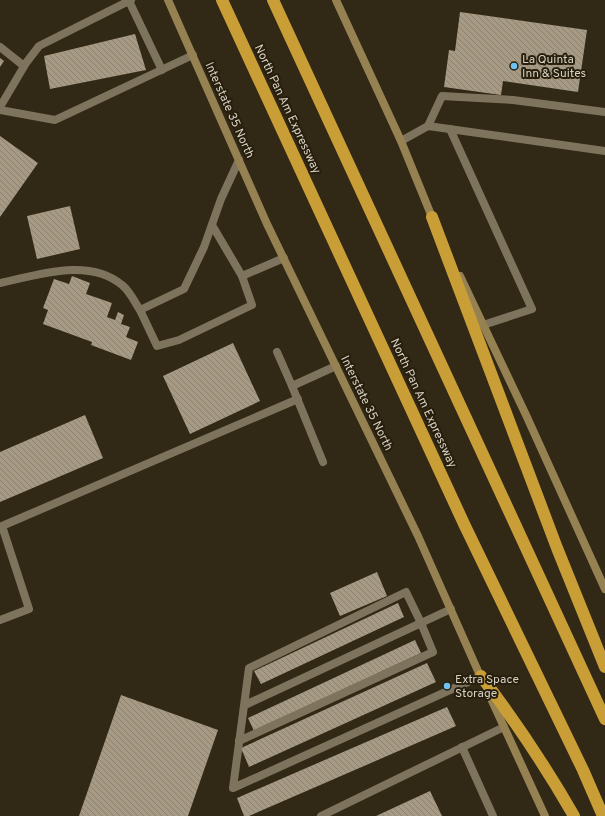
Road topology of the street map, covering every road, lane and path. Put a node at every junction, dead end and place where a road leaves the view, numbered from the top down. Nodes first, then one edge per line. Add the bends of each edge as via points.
1 (130, 0) edge
2 (168, 0) edge
3 (222, 0) edge
4 (273, 0) edge
5 (336, 0) edge
6 (0, 47) edge
7 (193, 55) junction
8 (24, 66) junction
9 (162, 70) junction
10 (0, 108) edge
11 (605, 112) edge
12 (428, 126) junction
13 (450, 129) junction
14 (401, 141) junction
15 (605, 151) edge
16 (239, 160) junction
17 (432, 217) junction
18 (212, 225) junction
19 (284, 258) junction
20 (242, 276) junction
21 (0, 283) edge
22 (140, 310) junction
23 (483, 325) junction
24 (277, 352) dead end
25 (336, 366) junction
26 (292, 386) junction
27 (298, 399) junction
28 (324, 462) dead end
29 (605, 589) edge
30 (451, 609) junction
31 (0, 620) edge
32 (420, 623) junction
33 (605, 667) edge
34 (481, 676) junction
35 (244, 705) junction
36 (605, 719) edge
37 (504, 727) junction
38 (240, 741) junction
39 (462, 747) junction
40 (321, 816) edge
41 (493, 816) edge
42 (545, 816) edge
43 (574, 816) edge
44 (603, 816) edge

1 - 8 lane via 39,46
1 - 9 lane
2 - 7 main road, Interstate 35 North
3 - 44 highway, North Pan Am Expressway via 465,526
4 - 36 highway
5 - 14 main road
6 - 8 lane
7 - 9 lane
7 - 16 main road, Interstate 35 North
8 - 10 lane
9 - 10 lane via 55,120
11 - 12 lane via 513,100 442,96
12 - 13 lane
12 - 14 lane
13 - 15 lane
13 - 23 lane via 532,309
14 - 17 main road
16 - 18 lane
16 - 19 main road, Interstate 35 North
17 - 23 main road
17 - 33 highway via 557,548
18 - 20 lane
18 - 22 lane via 184,289
19 - 20 lane
19 - 25 main road, Interstate 35 North
20 - 22 lane via 252,305 179,340 157,346
21 - 22 lane via 56,271 84,270 111,278 123,286
23 - 29 main road
24 - 26 lane
25 - 26 lane
25 - 30 main road, Interstate 35 North
26 - 27 lane
27 - 28 lane
27 - 31 lane via 2,526 29,609
30 - 32 lane
30 - 34 main road, Interstate 35 North
32 - 35 lane
32 - 35 lane via 406,592 250,668
32 - 38 lane via 433,652
34 - 37 main road, Interstate 35 North
34 - 38 lane via 233,788
34 - 43 highway via 516,723
35 - 38 lane
37 - 39 lane
37 - 42 main road, Interstate 35 North
39 - 40 lane
39 - 41 lane

